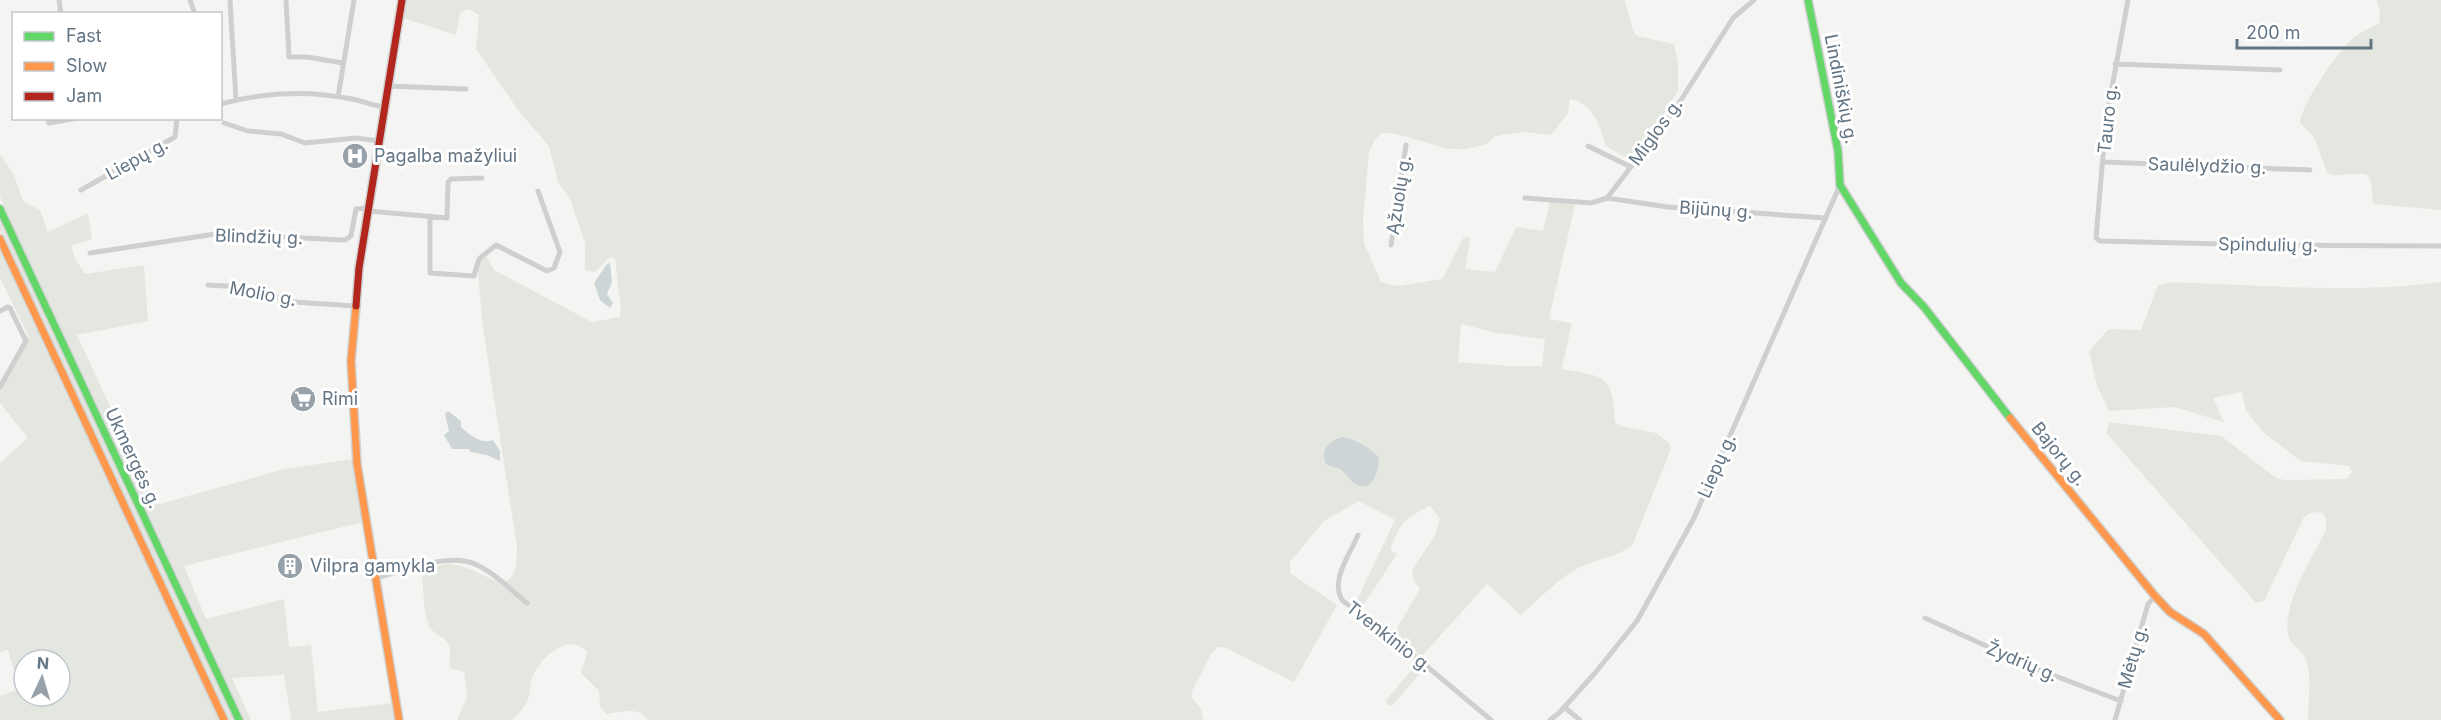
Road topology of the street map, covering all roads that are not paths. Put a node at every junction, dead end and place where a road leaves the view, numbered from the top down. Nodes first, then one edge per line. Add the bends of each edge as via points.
1 (231, 0) edge
2 (286, 0) edge
3 (354, 0) edge
4 (402, 0) edge
5 (1754, 0) edge
6 (1808, 0) edge
7 (2128, 0) edge
8 (344, 63) junction
9 (2115, 64) junction
10 (2280, 70) dead end
11 (387, 86) junction
12 (466, 89) dead end
13 (338, 97) junction
14 (236, 100) junction
15 (222, 104) edge
16 (384, 107) junction
17 (177, 120) edge
18 (224, 123) dead end
19 (379, 141) junction
20 (1406, 145) dead end
21 (1588, 146) dead end
22 (2104, 162) junction
23 (1631, 167) junction
24 (2310, 170) dead end
25 (482, 178) dead end
26 (1840, 185) junction
27 (81, 190) dead end
28 (538, 192) dead end
29 (1526, 198) dead end
30 (1607, 198) junction
31 (0, 209) edge
32 (369, 209) junction
33 (429, 216) junction
34 (1825, 218) junction
35 (2096, 238) joint
36 (0, 239) edge
37 (1391, 245) dead end
38 (2441, 246) edge
39 (90, 253) dead end
40 (208, 285) dead end
41 (355, 306) junction
42 (0, 310) edge
43 (0, 387) edge
44 (1358, 535) dead end
45 (376, 578) junction
46 (2155, 596) junction
47 (527, 603) dead end
48 (1925, 618) dead end
49 (2121, 701) junction
50 (1564, 707) junction
51 (224, 720) edge
52 (239, 720) edge
53 (399, 720) edge
54 (1491, 720) edge
55 (1550, 720) edge
56 (1580, 720) edge
57 (2115, 720) edge
58 (2280, 720) edge

1 - 14 street
2 - 8 street via 289,57
3 - 8 street
4 - 11 main road
5 - 23 street, Miglos g. via 1733,18 1674,111
6 - 26 main road, Lindiniškių g. via 1838,151
7 - 9 street, Tauro g.
8 - 13 street
9 - 10 street
9 - 22 street, Tauro g.
11 - 12 street
11 - 16 main road
13 - 14 street via 291,93
13 - 16 street
14 - 15 street
16 - 19 main road
17 - 27 street, Liepų g. via 176,137
18 - 19 street via 305,143 356,138
19 - 32 main road
20 - 37 street, Ąžuolų g.
21 - 23 street
22 - 24 street, Saulėlydžio g.
22 - 35 street, Tauro g.
23 - 30 street, Miglos g.
25 - 33 street via 451,178 447,218
26 - 34 street, Liepų g.
26 - 46 main road, Bajorų g. via 1901,283
28 - 33 street via 560,252 554,268 547,271 496,245 479,259 474,276 429,273
29 - 30 street via 1591,203
30 - 34 street, Bijūnų g. via 1668,207
31 - 52 main road, Ukmergės g.
32 - 33 street
32 - 39 street, Blindžių g. via 356,209 351,236 345,240 215,234
32 - 41 main road
34 - 50 street, Liepų g. via 1697,512 1637,621
35 - 38 street, Spindulių g. via 2262,245
36 - 51 main road, Ukmergės g.
40 - 41 street, Molio g. via 242,287 294,302
41 - 45 main road via 351,361 354,429
42 - 43 street via 10,308 26,341
44 - 54 street, Tvenkinio g. via 1337,582 1338,595
45 - 47 street via 444,561 468,561 491,573
45 - 53 main road
46 - 49 street, Mėtų g. via 2148,604
46 - 58 main road, Bajorų g. via 2170,612 2204,634
48 - 49 street, Žydrių g. via 2037,669
49 - 57 street, Mėtų g.
50 - 55 street, Liepų g.
50 - 56 street

